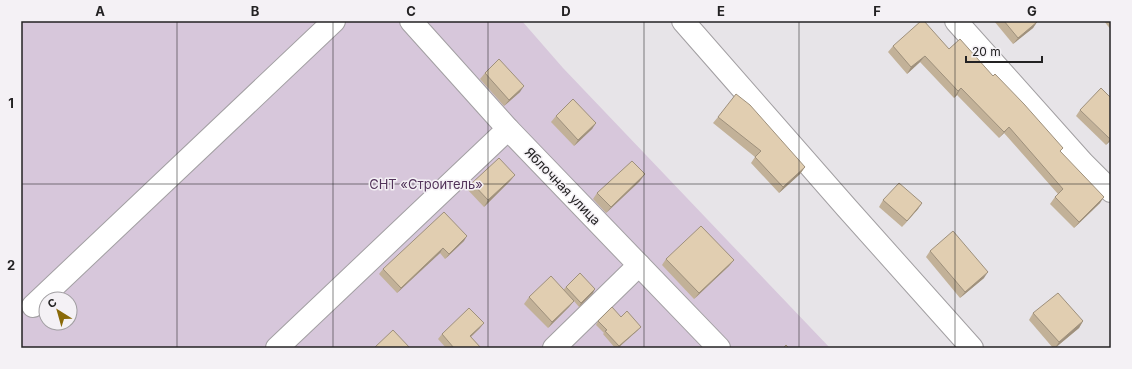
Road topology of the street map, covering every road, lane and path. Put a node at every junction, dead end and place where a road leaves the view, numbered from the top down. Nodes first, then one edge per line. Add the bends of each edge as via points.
1 (334, 21) edge
2 (411, 21) edge
3 (683, 21) edge
4 (956, 21) edge
5 (508, 129) junction
6 (1111, 191) edge
7 (639, 265) junction
8 (33, 306) dead end
9 (277, 348) edge
10 (554, 348) edge
11 (719, 348) edge
12 (972, 348) edge

1 - 8 street
2 - 5 street, Яблочная улица
3 - 12 street
4 - 6 street
5 - 7 street, Яблочная улица
5 - 9 street
7 - 10 street
7 - 11 street, Яблочная улица

